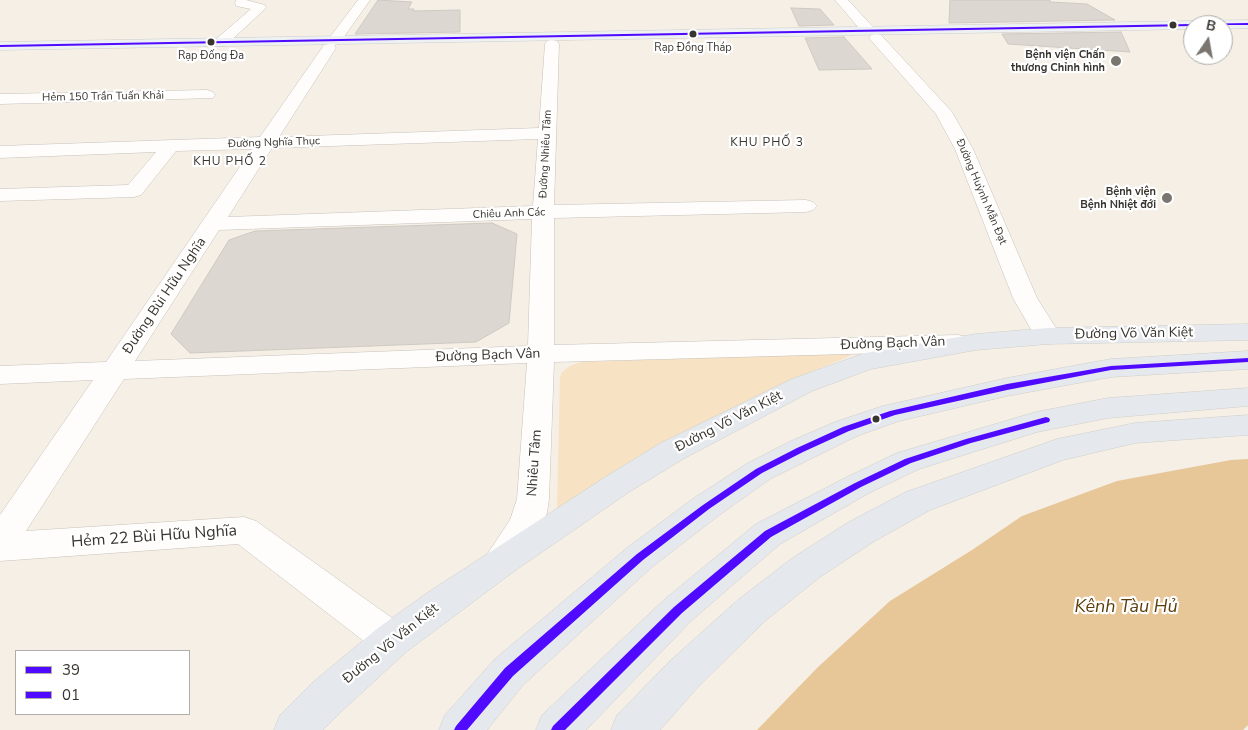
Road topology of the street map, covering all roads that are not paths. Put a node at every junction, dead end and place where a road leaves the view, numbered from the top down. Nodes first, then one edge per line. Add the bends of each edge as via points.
1 (364, 0) edge
2 (841, 0) edge
3 (240, 3) dead end
4 (1248, 24) edge
5 (1098, 30) junction
6 (1248, 30) edge
7 (1183, 31) edge
8 (1233, 31) edge
9 (873, 34) junction
10 (552, 41) junction
11 (220, 43) junction
12 (332, 45) junction
13 (0, 46) edge
14 (0, 53) edge
15 (207, 95) dead end
16 (0, 100) edge
17 (547, 133) junction
18 (267, 143) junction
19 (171, 146) junction
20 (0, 152) edge
21 (0, 195) edge
22 (806, 206) dead end
23 (544, 212) junction
24 (212, 224) junction
25 (1248, 332) edge
26 (1048, 336) junction
27 (976, 342) junction
28 (541, 354) junction
29 (1248, 360) edge
30 (115, 370) junction
31 (1075, 374) junction
32 (0, 375) edge
33 (1248, 397) edge
34 (1122, 421) junction
35 (1248, 426) edge
36 (0, 545) edge
37 (500, 562) junction
38 (392, 640) junction
39 (295, 730) edge
40 (460, 730) edge
41 (557, 730) edge
42 (632, 730) edge

1 - 12 street, Đường Bùi Hữu Nghĩa
2 - 9 street, Đường Huỳnh Mẫn Đạt
3 - 11 street via 260,8
4 - 5 main road
5 - 7 main road
5 - 9 main road
6 - 8 main road
9 - 10 main road
9 - 26 street, Đường Huỳnh Mẫn Đạt via 943,112 964,149 1025,298
10 - 12 main road
10 - 17 street, Đường Nhiêu Tâm
11 - 12 main road
11 - 13 main road
12 - 14 main road
12 - 18 street, Đường Bùi Hữu Nghĩa
15 - 16 street, Hẻm 150 Trần Tuấn Khải
17 - 18 street, Đường Nghĩa Thục
17 - 23 street, Đường Nhiêu Tâm
18 - 19 street, Đường Nghĩa Thục
18 - 24 street, Đường Bùi Hữu Nghĩa
19 - 20 street, Đường Nghĩa Thục
19 - 21 street via 134,191
22 - 23 street, Chiêu Anh Các
23 - 24 street, Chiêu Anh Các
23 - 28 street, Đường Nhiêu Tâm
24 - 30 street, Đường Bùi Hữu Nghĩa
25 - 26 highway, Đường Võ Văn Kiệt
26 - 27 highway, Đường Võ Văn Kiệt
26 - 31 highway
27 - 28 street, Đường Bạch Vân
27 - 37 highway, Đường Võ Văn Kiệt via 865,362 802,385 672,451
28 - 30 street, Đường Bạch Vân
28 - 37 street, Nhiêu Tâm via 533,499 523,528
29 - 31 highway via 1111,368
30 - 32 street, Đường Bạch Vân
30 - 36 street, Đường Bùi Hữu Nghĩa
31 - 34 highway
31 - 40 highway via 893,413 846,430 759,470 640,556 509,672
33 - 34 highway
34 - 35 highway
34 - 41 highway via 1036,422 970,441 908,462 858,485 768,534 678,610
34 - 42 highway via 1057,450 918,501 861,532 807,567 752,610 684,674
36 - 38 street, Hẻm 22 Bùi Hữu Nghĩa via 244,530
37 - 38 highway, Đường Võ Văn Kiệt
38 - 39 highway, Đường Võ Văn Kiệt

